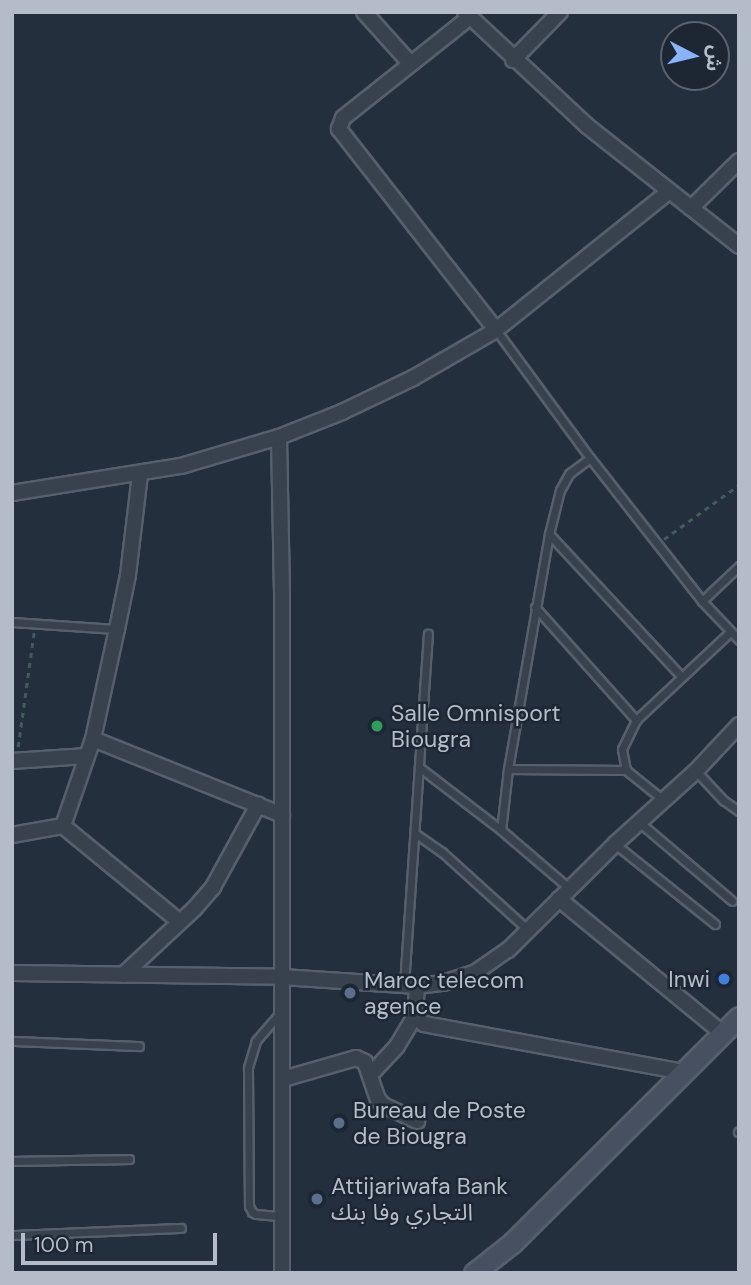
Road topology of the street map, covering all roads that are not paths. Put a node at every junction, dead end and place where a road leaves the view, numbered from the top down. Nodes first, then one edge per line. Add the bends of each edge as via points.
1 (364, 12) edge
2 (560, 12) edge
3 (467, 15) edge
4 (513, 60) junction
5 (410, 63) junction
6 (739, 161) edge
7 (668, 192) junction
8 (691, 208) junction
9 (739, 246) edge
10 (496, 330) junction
11 (279, 437) junction
12 (590, 458) junction
13 (140, 475) junction
14 (12, 493) edge
15 (549, 534) junction
16 (739, 566) edge
17 (702, 601) junction
18 (535, 607) junction
19 (12, 622) edge
20 (117, 629) junction
21 (730, 632) junction
22 (428, 634) dead end
23 (739, 640) edge
24 (681, 676) junction
25 (636, 720) junction
26 (739, 725) edge
27 (93, 739) junction
28 (87, 756) junction
29 (14, 761) edge
30 (419, 767) junction
31 (508, 769) junction
32 (626, 770) junction
33 (696, 771) junction
34 (662, 799) junction
35 (258, 805) junction
36 (739, 811) edge
37 (282, 814) junction
38 (639, 822) junction
39 (63, 826) junction
40 (501, 830) junction
41 (416, 834) junction
42 (12, 835) edge
43 (615, 844) junction
44 (570, 889) junction
45 (559, 899) junction
46 (732, 901) dead end
47 (180, 922) junction
48 (715, 924) dead end
49 (528, 930) junction
50 (12, 973) edge
51 (123, 975) junction
52 (282, 977) junction
53 (410, 986) junction
54 (282, 1011) junction
55 (415, 1016) junction
56 (739, 1017) edge
57 (722, 1033) junction
58 (12, 1041) edge
59 (139, 1046) dead end
60 (683, 1072) junction
61 (371, 1074) junction
62 (283, 1079) junction
63 (418, 1121) dead end
64 (129, 1159) dead end
65 (12, 1161) edge
66 (282, 1216) junction
67 (181, 1228) dead end
68 (12, 1235) edge
69 (512, 1243) junction
70 (282, 1273) edge
71 (474, 1273) edge
72 (489, 1273) edge

1 - 5 street
2 - 4 street
3 - 4 street
3 - 5 street
4 - 7 street
5 - 10 street via 343,118 340,134
6 - 8 street
7 - 8 street
7 - 10 street
8 - 9 street
10 - 11 street via 413,378
10 - 12 lane
11 - 13 street
11 - 37 street
12 - 15 lane via 569,474
12 - 17 lane
13 - 14 street
13 - 20 street
15 - 18 lane
15 - 24 lane
16 - 17 lane
17 - 21 lane
18 - 25 lane
18 - 31 lane
19 - 20 lane
20 - 27 street
21 - 23 lane
21 - 24 lane
22 - 30 lane
24 - 25 lane
25 - 32 lane via 622,748
26 - 33 street
27 - 28 street
27 - 35 street
28 - 29 street
28 - 39 street
30 - 40 lane
30 - 41 lane
31 - 32 lane
31 - 40 lane
32 - 34 lane
33 - 34 street
33 - 36 lane
34 - 38 street
35 - 37 street
35 - 47 street via 212,887
37 - 52 street
38 - 43 street
38 - 46 lane
39 - 42 street
39 - 47 street
40 - 44 lane
41 - 49 lane
41 - 53 lane
43 - 44 street
43 - 48 lane
44 - 45 street
45 - 49 street
45 - 57 street
47 - 51 street
49 - 53 street via 476,972 443,983
50 - 51 street
51 - 52 street
52 - 53 street
52 - 54 street
53 - 55 street
54 - 62 street
54 - 66 lane via 256,1041 248,1068 249,1206 257,1214
55 - 60 street via 424,1024
55 - 61 street via 397,1046
56 - 57 main road
57 - 60 main road
58 - 59 lane
60 - 69 main road
61 - 62 street via 365,1062 356,1058
61 - 63 street via 383,1105
62 - 66 street
64 - 65 lane
66 - 70 street
67 - 68 lane
69 - 71 main road
69 - 72 main road

